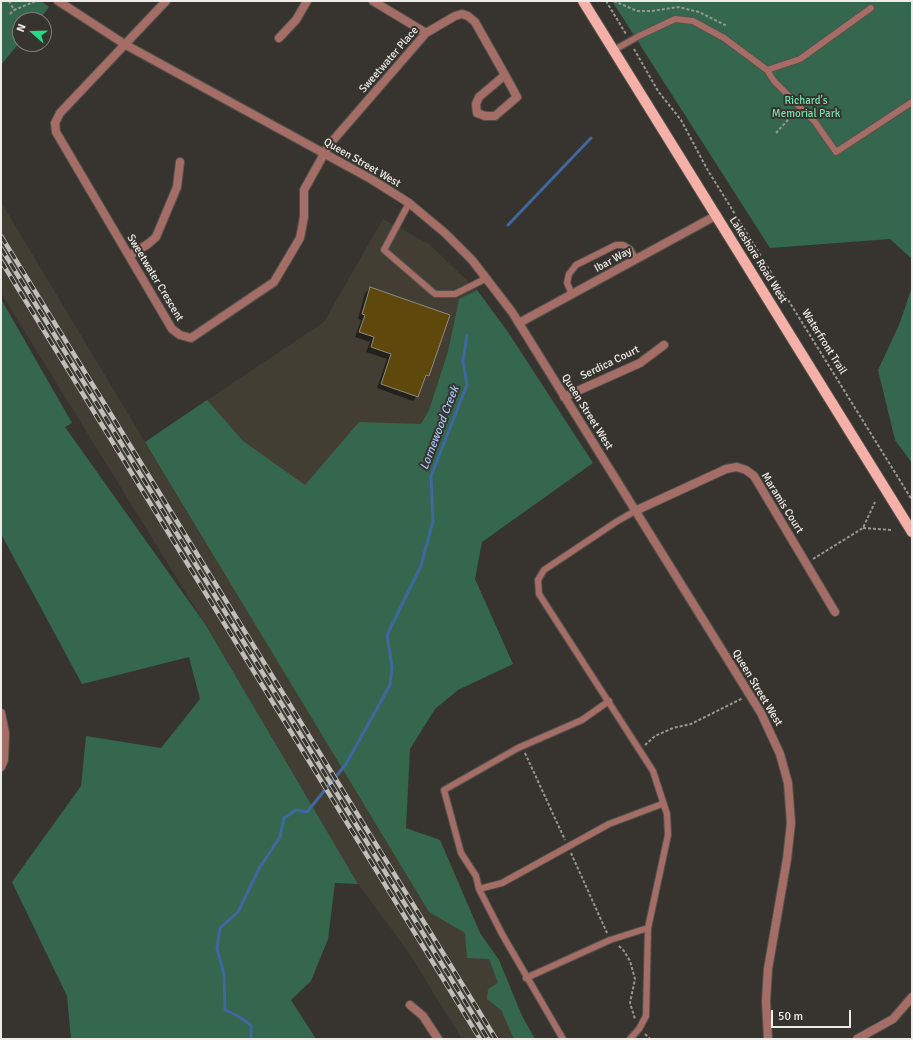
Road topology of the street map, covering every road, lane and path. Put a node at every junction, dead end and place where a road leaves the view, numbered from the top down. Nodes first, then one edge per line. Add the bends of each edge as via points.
1 (9, 1) edge
2 (36, 1) edge
3 (166, 1) edge
4 (307, 1) edge
5 (373, 1) edge
6 (583, 1) edge
7 (606, 1) edge
8 (62, 2) edge
9 (871, 8) dead end
10 (14, 10) junction
11 (10, 14) dead end
12 (625, 32) dead end
13 (426, 33) junction
14 (279, 38) dead end
15 (126, 45) junction
16 (614, 50) junction
17 (635, 50) dead end
18 (767, 70) junction
19 (505, 75) junction
20 (912, 102) edge
21 (800, 106) junction
22 (776, 133) dead end
23 (325, 153) junction
24 (180, 162) dead end
25 (409, 203) junction
26 (716, 215) junction
27 (129, 256) junction
28 (636, 260) junction
29 (487, 278) junction
30 (572, 294) junction
31 (519, 323) junction
32 (664, 344) dead end
33 (564, 397) junction
34 (912, 500) edge
35 (875, 502) dead end
36 (635, 511) junction
37 (863, 528) junction
38 (892, 530) dead end
39 (912, 532) edge
40 (807, 562) junction
41 (835, 612) dead end
42 (750, 695) junction
43 (609, 702) junction
44 (1, 712) edge
45 (522, 747) junction
46 (640, 750) junction
47 (1, 767) edge
48 (662, 804) junction
49 (568, 847) junction
50 (479, 889) junction
51 (648, 928) junction
52 (610, 940) junction
53 (526, 978) junction
54 (912, 997) edge
55 (410, 1005) dead end
56 (639, 1029) junction
57 (872, 1036) edge
58 (438, 1039) edge
59 (563, 1039) edge
60 (630, 1039) edge
61 (650, 1039) edge
62 (768, 1039) edge
63 (857, 1039) edge

1 - 10 path
2 - 10 path
3 - 15 street, Sweetwater Crescent
4 - 14 street via 296,20
5 - 13 street
6 - 16 main road, Lakeshore Road West
7 - 12 path
8 - 15 street, Queen Street West
9 - 18 lane via 800,59
10 - 11 path
13 - 19 street, Sweetwater Place via 455,16 468,16 475,22
13 - 23 street, Sweetwater Place via 329,145
15 - 23 street, Queen Street West
15 - 27 street, Sweetwater Crescent via 60,113 55,123 56,132
16 - 18 lane via 675,19 693,21 724,38
16 - 26 main road, Lakeshore Road West
17 - 34 path, Waterfront Trail via 658,91 681,120 707,169
18 - 21 lane via 774,81
19 - 19 street, Sweetwater Place via 517,97 495,116 477,113 476,104 479,97
20 - 21 lane via 836,152
21 - 22 path
23 - 25 street, Queen Street West
23 - 27 street, Sweetwater Crescent via 304,190 304,217 300,238 274,282 197,335 191,338 172,329
24 - 27 street via 177,187 156,237
25 - 29 street, Queen Street West via 456,242
25 - 29 lane via 384,250 435,294 455,294
26 - 28 street, Ibar Way
26 - 39 main road, Lakeshore Road West
28 - 30 street, Ibar Way
28 - 30 lane via 630,249 624,245 616,245 576,265 567,283
29 - 31 street, Queen Street West
30 - 31 street, Ibar Way
31 - 33 street, Queen Street West
32 - 33 street, Serdica Court via 640,363
33 - 36 street, Queen Street West
35 - 37 path
36 - 40 street, Maramis Court via 726,469 737,467 754,476
36 - 42 street, Queen Street West
36 - 43 lane via 544,570 538,580 539,594
37 - 38 path
37 - 40 path
40 - 41 street, Maramis Court
42 - 46 path via 691,724 655,736
42 - 62 street, Queen Street West via 768,725 780,754 788,783 791,810 789,847 768,969
43 - 45 lane via 582,720
43 - 46 lane
44 - 47 street via 6,734
45 - 49 path
45 - 50 lane via 444,790 461,853 476,876
46 - 48 lane via 653,771
48 - 49 lane via 608,824
48 - 51 lane via 667,814 668,835
49 - 50 lane via 502,883
49 - 52 path
50 - 53 lane
51 - 52 lane
51 - 56 lane via 646,1016
52 - 53 lane
52 - 56 path via 624,951 630,961 635,979 630,1003
53 - 59 lane
54 - 57 street via 893,1019
55 - 58 street via 423,1016
56 - 60 lane
56 - 61 path
57 - 63 street

